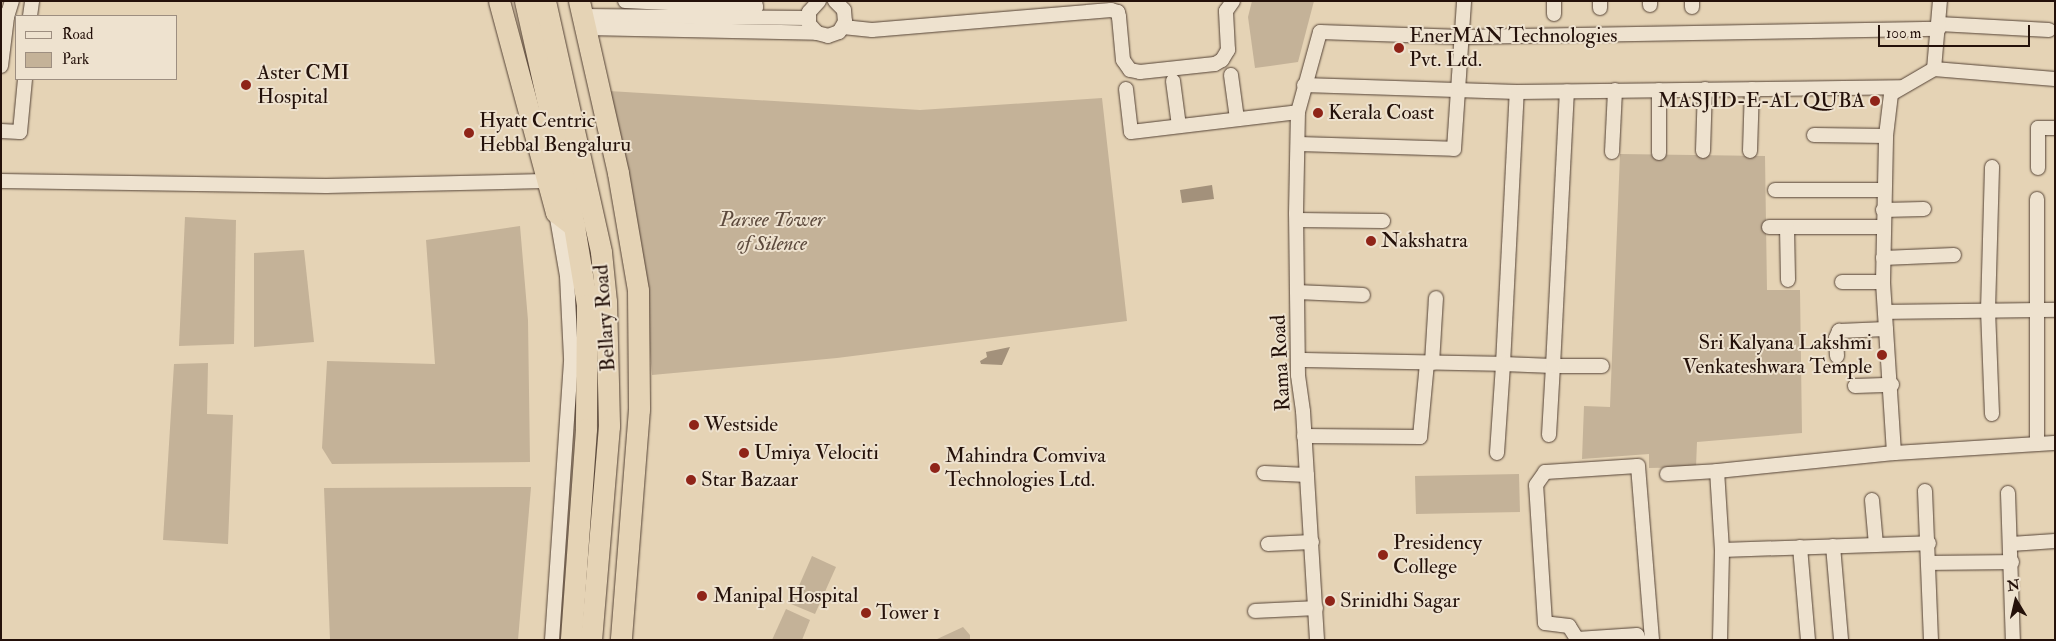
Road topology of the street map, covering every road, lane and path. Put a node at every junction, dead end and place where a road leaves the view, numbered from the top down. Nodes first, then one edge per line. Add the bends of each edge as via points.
1 (12, 1) edge
2 (32, 1) edge
3 (500, 1) edge
4 (525, 1) edge
5 (545, 1) edge
6 (625, 1) edge
7 (755, 1) edge
8 (819, 1) edge
9 (835, 1) edge
10 (1232, 1) edge
11 (1464, 1) edge
12 (1940, 1) edge
13 (30, 15) edge
14 (583, 15) edge
15 (4, 16) edge
16 (808, 18) junction
17 (843, 27) junction
18 (1939, 27) junction
19 (2049, 30) dead end
20 (817, 33) junction
21 (1462, 37) junction
22 (1, 66) edge
23 (1934, 70) junction
24 (1231, 75) dead end
25 (2055, 79) edge
26 (25, 80) edge
27 (1173, 81) dead end
28 (1304, 85) junction
29 (1900, 87) junction
30 (1126, 89) dead end
31 (1705, 89) junction
32 (1752, 89) junction
33 (1458, 90) junction
34 (1615, 90) junction
35 (1659, 90) junction
36 (1567, 91) junction
37 (1516, 92) junction
38 (1298, 112) junction
39 (1237, 119) junction
40 (1179, 126) junction
41 (2055, 128) edge
42 (1, 131) edge
43 (1814, 135) dead end
44 (1886, 136) junction
45 (1298, 144) junction
46 (1703, 151) dead end
47 (1750, 151) dead end
48 (1612, 152) dead end
49 (1659, 153) dead end
50 (1992, 167) dead end
51 (2038, 168) dead end
52 (1, 181) edge
53 (556, 181) junction
54 (1775, 190) dead end
55 (1884, 190) junction
56 (2037, 199) dead end
57 (1924, 209) dead end
58 (1883, 210) junction
59 (556, 212) junction
60 (1297, 220) junction
61 (1383, 221) dead end
62 (575, 227) junction
63 (1769, 227) dead end
64 (1787, 227) junction
65 (1883, 227) junction
66 (1954, 255) dead end
67 (1883, 258) junction
68 (1788, 280) dead end
69 (1842, 282) dead end
70 (1883, 282) junction
71 (1298, 292) junction
72 (1363, 294) dead end
73 (1436, 298) dead end
74 (2038, 310) junction
75 (2055, 310) edge
76 (1988, 311) junction
77 (1885, 312) junction
78 (1886, 329) junction
79 (1837, 356) dead end
80 (1298, 360) junction
81 (1430, 363) junction
82 (1503, 364) junction
83 (1553, 366) junction
84 (1602, 366) dead end
85 (1892, 385) junction
86 (1856, 386) dead end
87 (1992, 414) dead end
88 (1548, 435) dead end
89 (1304, 436) junction
90 (2055, 443) edge
91 (2037, 444) junction
92 (1497, 454) dead end
93 (1894, 454) junction
94 (1717, 471) junction
95 (1264, 473) dead end
96 (1307, 474) junction
97 (1667, 474) dead end
98 (1925, 492) dead end
99 (2008, 494) dead end
100 (1872, 500) dead end
101 (2055, 541) edge
102 (1312, 542) junction
103 (1929, 543) junction
104 (1268, 544) dead end
105 (1876, 544) junction
106 (2011, 544) junction
107 (1832, 546) junction
108 (1800, 547) junction
109 (1722, 550) junction
110 (2012, 562) junction
111 (1930, 563) junction
112 (1316, 608) junction
113 (1255, 611) dead end
114 (552, 640) edge
115 (571, 640) edge
116 (591, 640) edge
117 (621, 640) edge
118 (1317, 640) edge
119 (1639, 640) edge
120 (1652, 640) edge
121 (1720, 640) edge
122 (1808, 640) edge
123 (1841, 640) edge
124 (1931, 640) edge
125 (2013, 640) edge

1 - 15 street
2 - 13 street
3 - 53 highway
4 - 53 highway, Bellary Road
5 - 116 highway, Bellary Road via 601,252 606,301 609,426
6 - 7 street via 756,6
8 - 16 street via 812,7
9 - 17 street via 844,10
10 - 17 street via 1226,11 1228,50 1222,60 1215,64 1140,72 1130,70 1123,60 1118,12 1111,10 872,30
11 - 21 street
12 - 18 street
14 - 16 street
14 - 20 street
14 - 117 highway, Bellary Road via 630,236 638,290 638,409
15 - 22 street
16 - 20 street
17 - 20 street via 834,35
18 - 19 street
18 - 21 street
18 - 23 street
21 - 28 street, Rama Road via 1320,32
21 - 33 street
23 - 25 street
23 - 29 street
24 - 39 street
26 - 42 street via 20,132
27 - 40 street
28 - 33 street
28 - 38 street, Rama Road
29 - 32 street
29 - 44 street via 1891,94
30 - 40 street via 1132,132
31 - 32 street
31 - 35 street
31 - 46 street
32 - 47 street
33 - 37 street
33 - 45 street via 1454,149
34 - 35 street
34 - 36 street
34 - 48 street
35 - 49 street
36 - 37 street
36 - 83 street
37 - 82 street
38 - 39 street
38 - 45 street, Rama Road
39 - 40 street
41 - 51 street via 2038,128
43 - 44 street
44 - 55 street
45 - 60 street, Rama Road
50 - 76 street
52 - 53 street via 326,186
53 - 59 highway
53 - 62 highway, Bellary Road
54 - 55 street
55 - 58 street
56 - 74 street
57 - 58 street
58 - 65 street
59 - 62 highway
59 - 114 street via 567,276 571,358
60 - 61 street
60 - 71 street, Rama Road
62 - 115 highway, Bellary Road via 587,305 588,358
63 - 64 street
64 - 65 street
64 - 68 street
65 - 67 street
66 - 67 street
67 - 70 street
69 - 70 street
70 - 77 street
71 - 72 street
71 - 80 street, Rama Road
73 - 81 street
74 - 75 street
74 - 76 street
74 - 91 street
76 - 77 street
76 - 87 street
77 - 78 street
78 - 79 street via 1839,331
78 - 85 street
80 - 81 street
80 - 89 street, Rama Road
81 - 82 street
81 - 89 street via 1420,437
82 - 83 street
82 - 92 street
83 - 84 street
83 - 88 street
85 - 86 street
85 - 93 street
89 - 96 street, Rama Road
90 - 91 street
91 - 93 street
93 - 94 street
94 - 97 street
94 - 109 street
95 - 96 street
96 - 102 street, Rama Road
98 - 103 street
99 - 106 street
100 - 105 street
101 - 106 street
102 - 104 street
102 - 112 street, Rama Road
103 - 105 street
103 - 111 street
105 - 107 street
106 - 110 street
107 - 108 street
107 - 123 street
108 - 109 street
108 - 122 street
109 - 121 street
110 - 111 street
110 - 125 street
111 - 124 street
112 - 113 street
112 - 118 street, Rama Road
119 - 120 street via 1637,634 1577,639 1569,626 1545,623 1536,484 1544,472 1638,466

